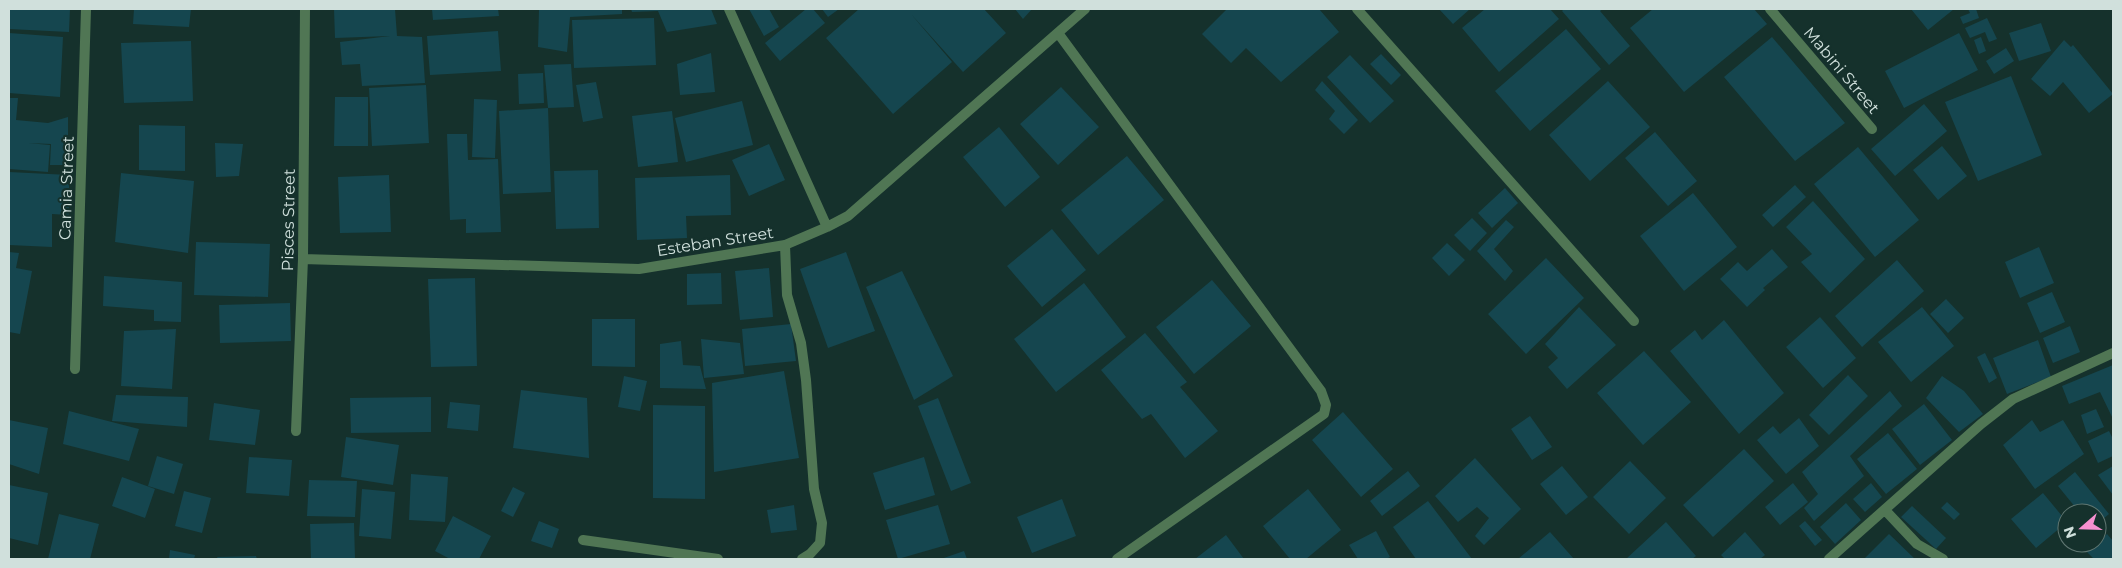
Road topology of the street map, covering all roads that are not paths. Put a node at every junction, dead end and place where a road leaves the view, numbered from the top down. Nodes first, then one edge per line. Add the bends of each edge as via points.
1 (86, 9) edge
2 (305, 9) edge
3 (729, 9) edge
4 (1086, 9) edge
5 (1357, 9) edge
6 (1770, 9) edge
7 (1058, 33) junction
8 (1872, 128) dead end
9 (827, 227) junction
10 (785, 245) junction
11 (302, 259) junction
12 (1634, 321) dead end
13 (2113, 353) edge
14 (75, 369) dead end
15 (296, 431) dead end
16 (1884, 510) junction
17 (583, 540) dead end
18 (718, 559) edge
19 (802, 559) edge
20 (1117, 559) edge
21 (1829, 559) edge
22 (1943, 559) edge

1 - 14 street, Camia Street
2 - 11 street, Pisces Street
3 - 9 street
4 - 7 street, Esteban Street
5 - 12 street
6 - 8 street, Mabini Street
7 - 9 street, Esteban Street via 848,216
7 - 20 street via 1321,391 1326,405 1324,414
9 - 10 street, Esteban Street
10 - 11 street, Esteban Street via 639,269
10 - 19 street via 787,295 806,380 814,489 822,523 820,543
11 - 15 street, Pisces Street
13 - 16 street via 2013,399
16 - 21 street
16 - 22 street via 1917,544
17 - 18 street

